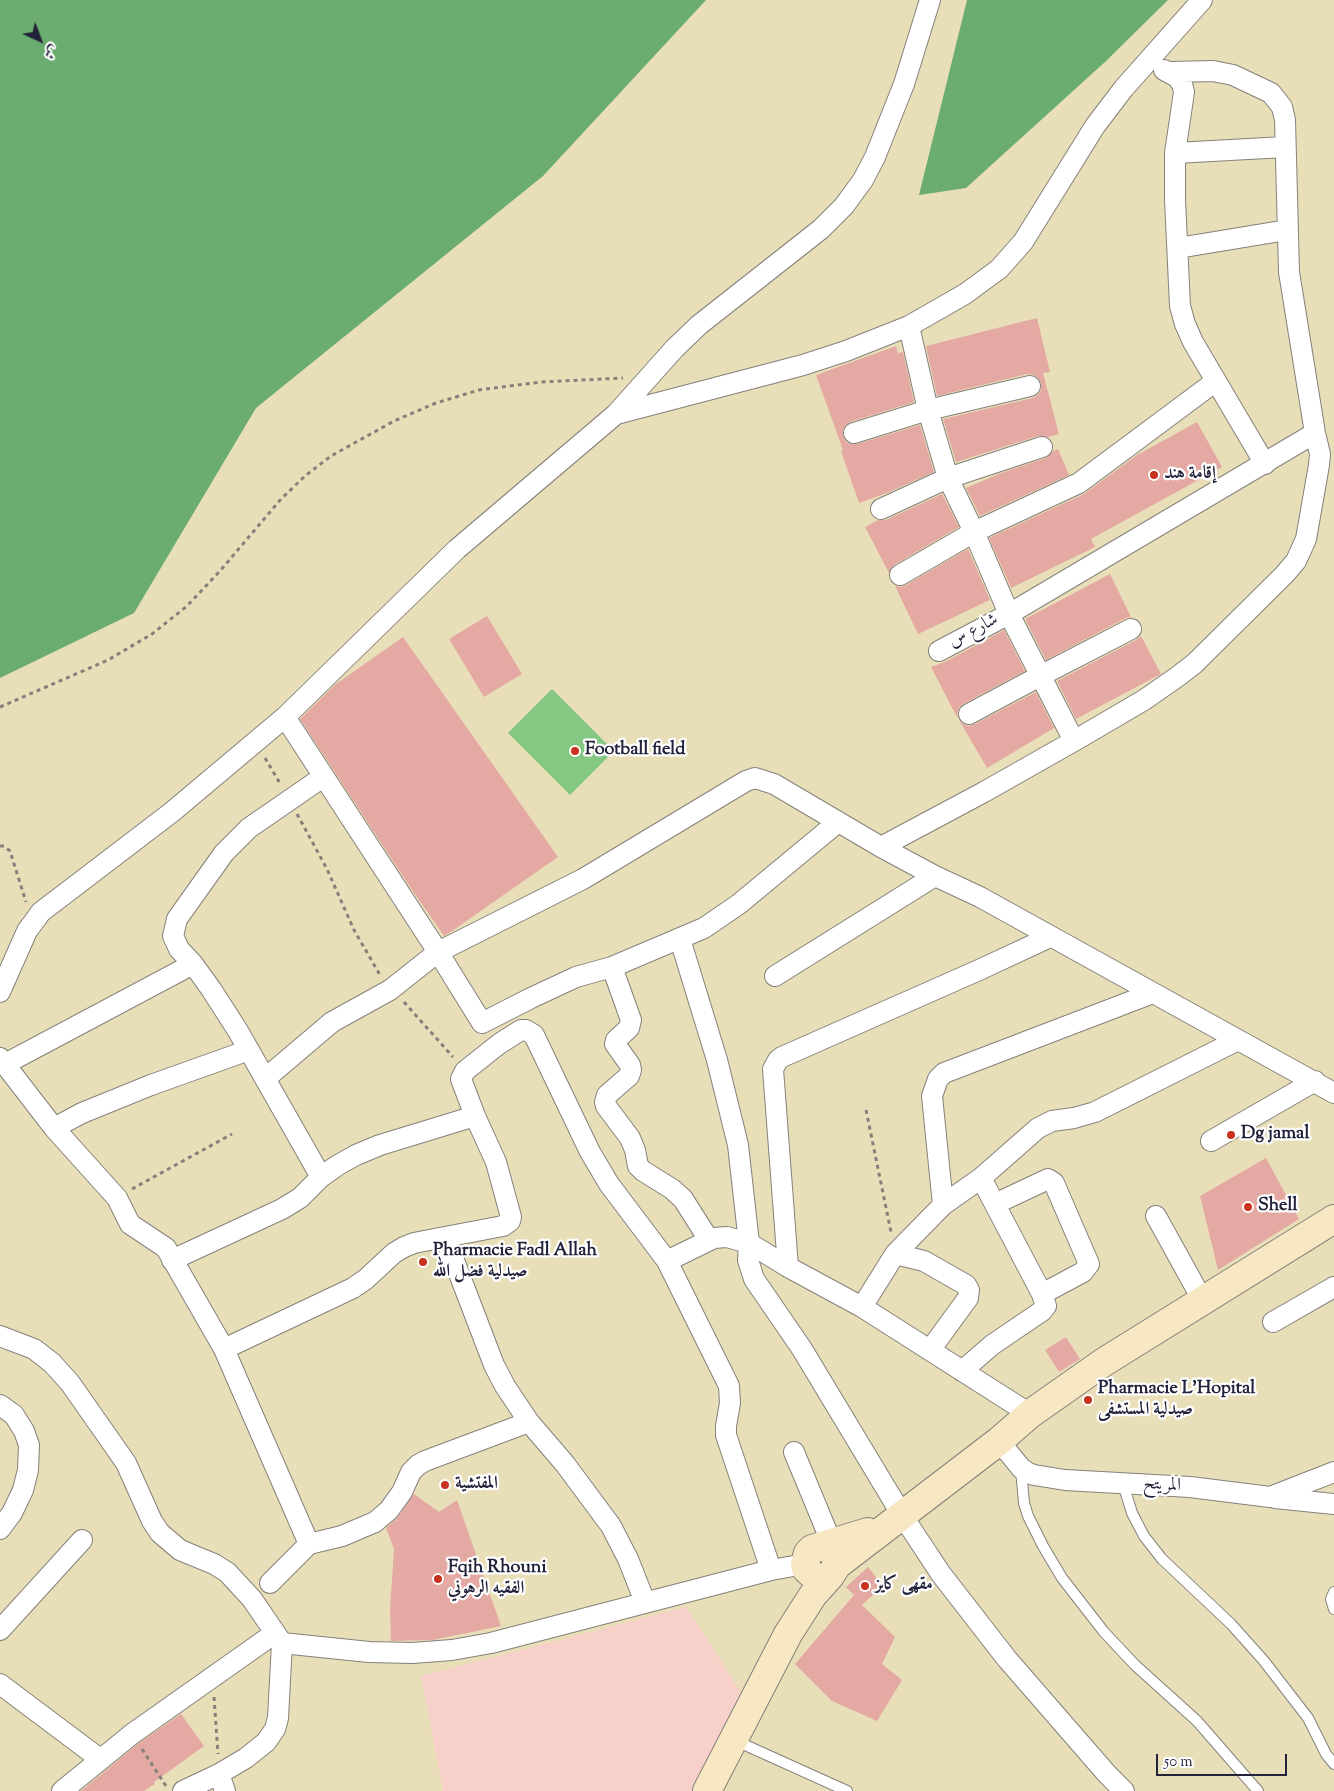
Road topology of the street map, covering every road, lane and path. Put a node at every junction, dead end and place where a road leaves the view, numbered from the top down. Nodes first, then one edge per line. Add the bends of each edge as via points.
1 (930, 0) edge
2 (1202, 0) edge
3 (1145, 64) junction
4 (1170, 72) junction
5 (1285, 147) junction
6 (1175, 153) junction
7 (1287, 230) junction
8 (1178, 248) junction
9 (909, 326) junction
10 (651, 377) junction
11 (1216, 381) junction
12 (1030, 386) dead end
13 (928, 410) junction
14 (616, 414) junction
15 (854, 433) dead end
16 (1315, 433) junction
17 (1042, 447) dead end
18 (1264, 464) junction
19 (948, 478) junction
20 (881, 509) dead end
21 (974, 532) junction
22 (900, 575) dead end
23 (1009, 614) junction
24 (1131, 629) dead end
25 (939, 651) dead end
26 (1040, 676) junction
27 (0, 706) edge
28 (970, 714) dead end
29 (285, 717) junction
30 (1074, 741) junction
31 (256, 742) junction
32 (323, 777) junction
33 (290, 800) junction
34 (838, 822) junction
35 (0, 846) edge
36 (881, 847) junction
37 (935, 876) junction
38 (34, 921) junction
39 (1050, 937) junction
40 (680, 939) junction
41 (438, 952) junction
42 (193, 964) junction
43 (612, 966) junction
44 (775, 976) dead end
45 (390, 990) junction
46 (0, 992) edge
47 (1153, 993) junction
48 (1238, 1040) junction
49 (249, 1050) junction
50 (2, 1061) edge
51 (465, 1071) junction
52 (266, 1078) junction
53 (1315, 1081) junction
54 (1334, 1093) edge
55 (866, 1110) dead end
56 (475, 1116) junction
57 (54, 1128) junction
58 (232, 1134) dead end
59 (1211, 1141) dead end
60 (321, 1177) junction
61 (981, 1178) junction
62 (117, 1198) junction
63 (995, 1204) junction
64 (943, 1205) junction
65 (1156, 1216) dead end
66 (1334, 1219) edge
67 (445, 1237) junction
68 (709, 1240) junction
69 (749, 1243) junction
70 (895, 1254) junction
71 (172, 1260) junction
72 (667, 1261) junction
73 (788, 1267) junction
74 (1334, 1287) edge
75 (1042, 1294) junction
76 (1203, 1301) junction
77 (862, 1306) junction
78 (1273, 1322) dead end
79 (0, 1336) edge
80 (224, 1349) junction
81 (930, 1350) junction
82 (962, 1372) junction
83 (0, 1405) edge
84 (1030, 1414) junction
85 (529, 1422) junction
86 (999, 1441) junction
87 (794, 1452) dead end
88 (1021, 1468) junction
89 (1334, 1472) edge
90 (1123, 1484) junction
91 (1270, 1497) junction
92 (1334, 1504) edge
93 (894, 1521) junction
94 (0, 1530) edge
95 (82, 1540) dead end
96 (309, 1544) junction
97 (822, 1561) junction
98 (771, 1570) junction
99 (270, 1583) dead end
100 (1334, 1592) edge
101 (645, 1602) junction
102 (1334, 1609) edge
103 (0, 1630) edge
104 (278, 1638) junction
105 (213, 1677) junction
106 (0, 1684) edge
107 (132, 1734) junction
108 (733, 1740) junction
109 (100, 1759) junction
110 (1334, 1764) edge
111 (222, 1782) edge
112 (62, 1791) edge
113 (170, 1791) edge
114 (183, 1791) edge
115 (707, 1791) edge
116 (847, 1791) edge
117 (1124, 1791) edge
118 (1258, 1791) edge

1 - 10 street via 904,84 875,156 844,206 821,229 698,325
2 - 3 street
3 - 4 street
3 - 9 street via 1095,126 1023,242 999,269 965,294
4 - 5 street via 1222,72 1243,78 1270,93 1282,107
4 - 6 street via 1182,84 1184,92
5 - 6 street
5 - 7 street
6 - 8 street
7 - 8 street
7 - 16 street via 1289,272
8 - 11 street via 1180,306 1185,324
9 - 13 street
9 - 14 street via 803,364
10 - 14 street
10 - 27 path via 541,382 479,390 436,403 394,421 331,456 305,476 280,499 187,606 152,634 108,660
11 - 18 street
11 - 21 street via 1079,483
12 - 13 street
13 - 15 street
13 - 19 street
14 - 29 street via 456,549
16 - 18 street, شارع س
16 - 30 street via 1319,465 1306,540 1296,561 1194,664 1144,700
17 - 19 street
18 - 23 street, شارع س
19 - 20 street
19 - 21 street
21 - 22 street
21 - 23 street
23 - 25 street, شارع س
23 - 26 street
24 - 26 street
26 - 28 street
26 - 30 street
29 - 31 street
29 - 32 street
30 - 36 street
31 - 33 path
31 - 38 street via 172,812 53,902
32 - 33 street
32 - 41 street
33 - 42 street via 249,828 224,852 178,919 173,936
33 - 45 path via 327,869 354,930
34 - 36 street
34 - 40 street via 725,914
34 - 41 street via 774,784 755,778 583,879
35 - 38 path via 10,851
36 - 37 street
37 - 39 street via 980,897
37 - 44 street
38 - 46 street
39 - 47 street
39 - 73 street via 778,1060 773,1069
40 - 43 street
40 - 69 street via 729,1104 738,1144
41 - 43 street via 482,1023 576,977
41 - 45 street
42 - 49 street
42 - 50 street
43 - 68 street via 631,1020 629,1028 615,1044 631,1070 629,1076 606,1095 604,1102 630,1138 638,1166 684,1199
45 - 51 path
45 - 52 street via 332,1022
47 - 48 street
47 - 64 street via 944,1073 938,1079 932,1096
48 - 53 street
48 - 61 street via 1095,1112 1045,1124
49 - 52 street
49 - 57 street via 151,1085
50 - 57 street
51 - 56 street via 462,1084
51 - 72 street via 521,1030 534,1035 590,1152 609,1184
52 - 60 street
53 - 54 street
53 - 59 street
55 - 70 path
56 - 60 street via 380,1145
56 - 67 street via 496,1162 511,1217 503,1226
57 - 62 street
58 - 62 path
60 - 71 street via 282,1209
61 - 63 street
61 - 64 street
62 - 71 street via 130,1224 166,1248
63 - 75 street
63 - 75 street via 1048,1179 1054,1183 1088,1264 1083,1272
64 - 70 street
65 - 76 street
66 - 76 main road
67 - 80 street via 404,1247 353,1288
67 - 85 street via 494,1365
68 - 69 street via 728,1237
68 - 72 street
69 - 73 street
69 - 93 street via 748,1260 754,1279 802,1348
70 - 77 street
70 - 81 street via 924,1261 970,1290 968,1298
71 - 80 street
72 - 98 street via 729,1386 726,1435
73 - 77 street
74 - 78 street
75 - 82 street via 1046,1306 1042,1311
76 - 84 main road via 1104,1362
77 - 81 street
79 - 104 street via 34,1349 52,1363 70,1383 126,1463 160,1533 180,1550 227,1572 252,1599
80 - 96 street
81 - 82 street
82 - 84 street
83 - 94 street via 14,1415 29,1445 23,1490
84 - 86 main road
85 - 96 street via 425,1461 412,1472 389,1510 375,1522 342,1536
85 - 101 street via 611,1526
86 - 88 street
86 - 93 main road
87 - 97 street
88 - 90 street, المريتح via 1034,1475 1065,1480
88 - 118 lane via 1028,1516 1062,1578 1104,1632 1197,1721
89 - 91 street, المريتح
90 - 91 street, المريتح via 1190,1487
90 - 110 lane via 1132,1513 1144,1536 1162,1559 1231,1624 1264,1661 1308,1718
91 - 92 street
93 - 97 main road
93 - 117 street via 941,1574 1007,1660
95 - 103 street
96 - 99 street
97 - 98 street
97 - 108 main road
98 - 101 street
100 - 102 lane via 1331,1599
101 - 104 street via 491,1643 452,1650 386,1652
104 - 105 street
104 - 111 street via 278,1718 274,1729 266,1742
105 - 107 street
105 - 111 path
106 - 109 street
107 - 109 street
107 - 113 path
108 - 115 main road
108 - 116 lane
109 - 112 street
111 - 114 street

